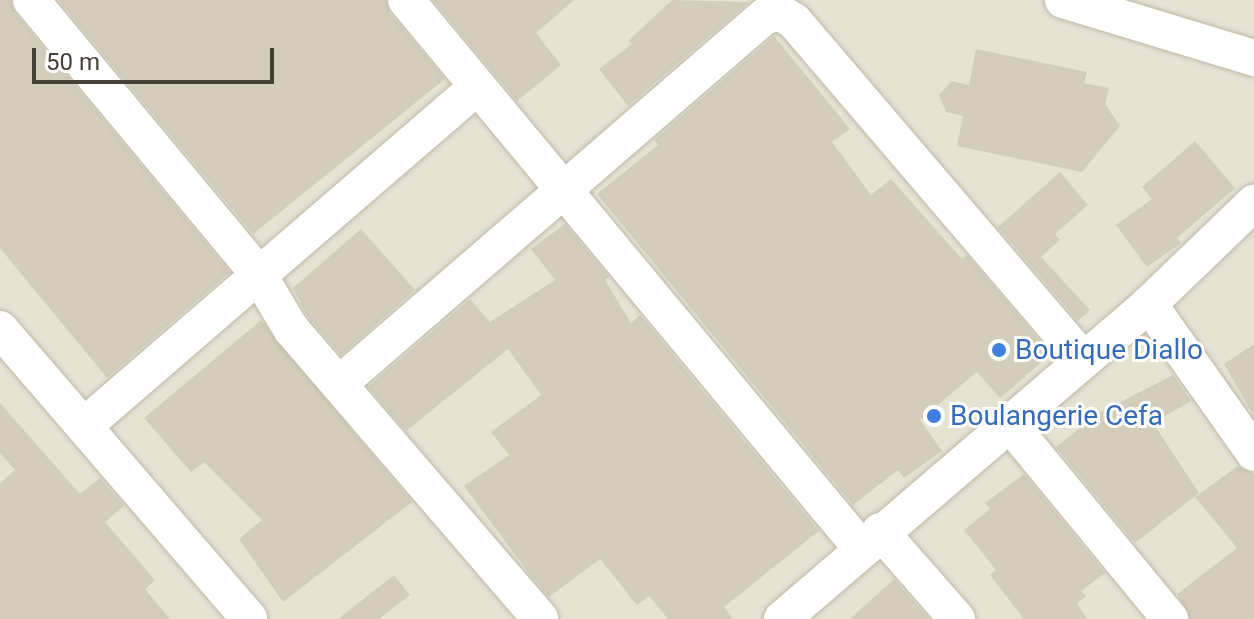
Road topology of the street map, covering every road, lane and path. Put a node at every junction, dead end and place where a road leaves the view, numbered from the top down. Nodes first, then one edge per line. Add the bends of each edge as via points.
1 (31, 0) edge
2 (406, 0) edge
3 (1072, 3) edge
4 (784, 7) edge
5 (1254, 58) edge
6 (478, 86) junction
7 (563, 188) junction
8 (1254, 203) edge
9 (257, 272) junction
10 (1149, 304) junction
11 (5, 345) edge
12 (1084, 360) junction
13 (339, 384) junction
14 (1009, 423) junction
15 (84, 426) junction
16 (1254, 453) edge
17 (870, 539) junction
18 (249, 619) edge
19 (540, 619) edge
20 (782, 619) edge
21 (957, 619) edge
22 (1170, 619) edge

1 - 9 street
2 - 6 street
3 - 5 street
4 - 7 street via 765,16
4 - 12 street
6 - 7 street
6 - 9 street
7 - 13 street
7 - 17 street
8 - 10 street
9 - 13 street via 291,329
9 - 15 street
10 - 12 street
10 - 16 street
11 - 15 street
12 - 14 street
13 - 19 street
14 - 17 street
14 - 22 street
15 - 18 street
17 - 20 street
17 - 21 street

